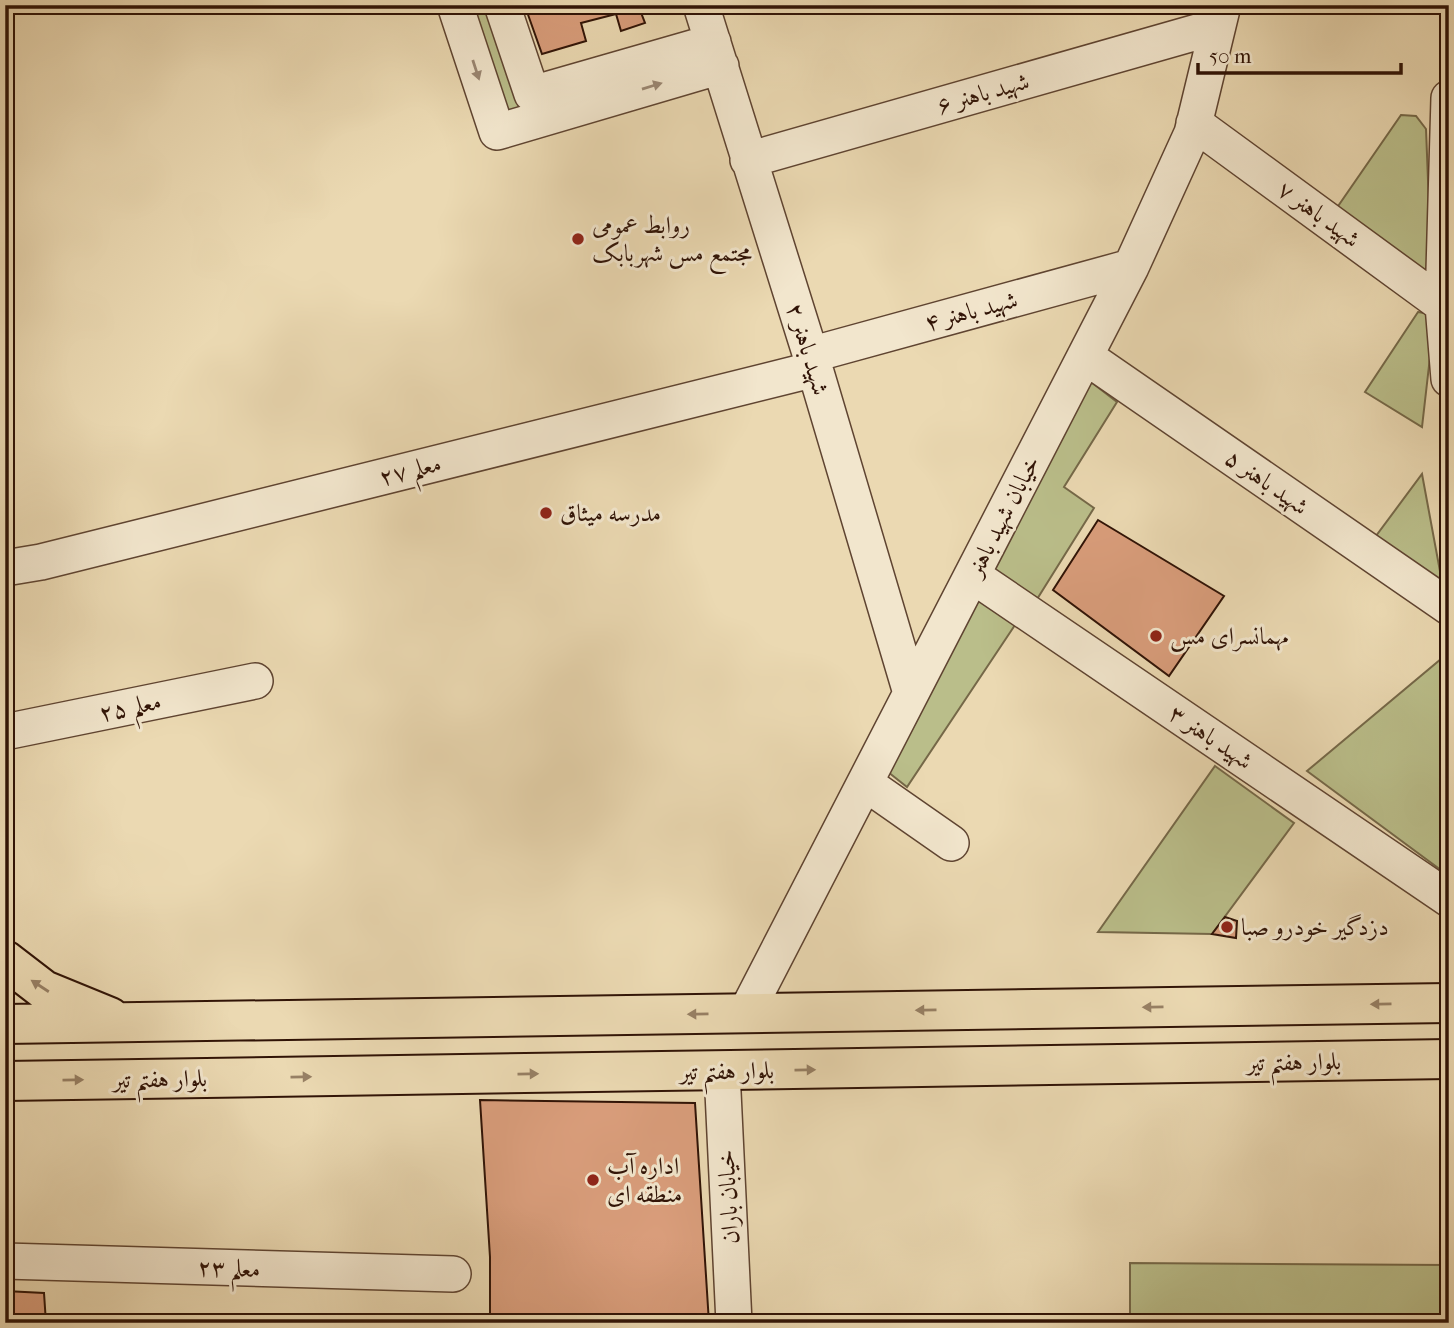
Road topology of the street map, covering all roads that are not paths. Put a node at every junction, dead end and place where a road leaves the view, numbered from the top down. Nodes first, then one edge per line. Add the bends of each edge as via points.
1 (455, 5) edge
2 (502, 5) edge
3 (683, 5) edge
4 (701, 5) edge
5 (1221, 15) edge
6 (710, 51) junction
7 (1449, 98) edge
8 (536, 106) junction
9 (1194, 123) junction
10 (748, 160) junction
11 (1131, 267) junction
12 (1443, 305) junction
13 (1085, 356) junction
14 (812, 362) junction
15 (1449, 379) edge
16 (5, 568) edge
17 (972, 575) junction
18 (1449, 607) edge
19 (255, 681) dead end
20 (912, 693) junction
21 (5, 732) edge
22 (865, 783) junction
23 (951, 843) dead end
24 (1449, 899) edge
25 (5, 960) edge
26 (1449, 1003) edge
27 (746, 1013) junction
28 (124, 1023) junction
29 (5, 1024) edge
30 (1449, 1059) edge
31 (722, 1071) junction
32 (5, 1081) edge
33 (5, 1261) edge
34 (453, 1274) dead end
35 (734, 1323) edge

1 -> 8 street via 497,132
2 - 8 street
3 - 6 street
4 - 6 street, شهید باهنر ۲
5 - 9 street, خیابان شهید باهنر
5 - 10 street, شهید باهنر ۶
6 - 8 street
6 - 10 street, شهید باهنر ۲
7 - 12 street
9 - 11 street, خیابان شهید باهنر
9 - 12 street, شهید باهنر ۷
10 - 14 street, شهید باهنر ۲
11 - 13 street, خیابان شهید باهنر
11 - 14 street, شهید باهنر ۴
12 - 15 street
13 - 17 street, خیابان شهید باهنر
13 - 18 street, شهید باهنر ۵
14 - 16 street, معلم ۲۷
14 - 20 street, شهید باهنر ۲
17 - 20 street, خیابان شهید باهنر
17 - 24 street, شهید باهنر ۳
19 - 21 street, معلم ۲۵
20 - 22 street, خیابان شهید باهنر
22 - 23 street
22 - 27 street, خیابان شهید باهنر
28 -> 25 main road via 44,989
26 -> 27 main road
27 -> 28 main road
28 - 29 main road
31 -> 30 main road, بلوار هفتم تیر
32 -> 31 main road, بلوار هفتم تیر
31 - 35 street, خیابان باران
33 - 34 street, معلم ۲۳

